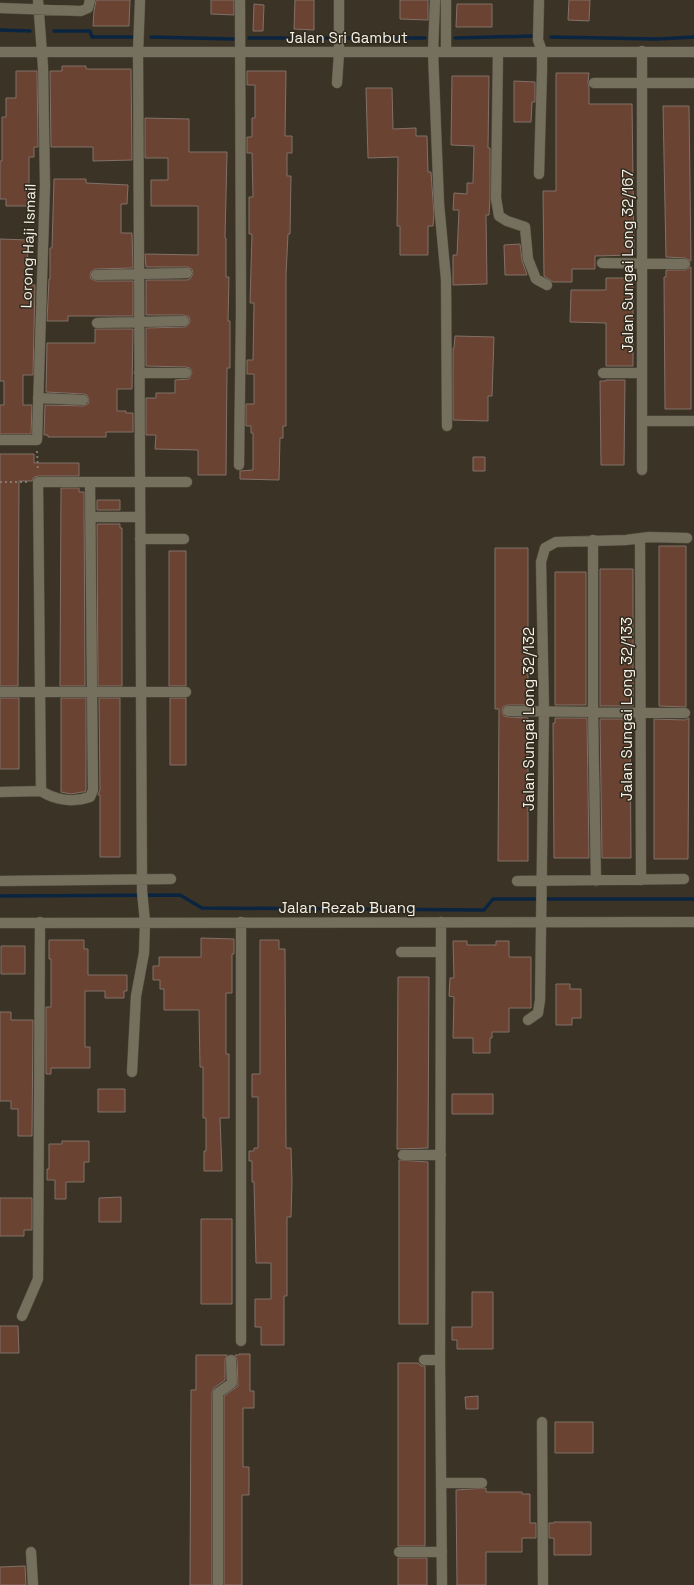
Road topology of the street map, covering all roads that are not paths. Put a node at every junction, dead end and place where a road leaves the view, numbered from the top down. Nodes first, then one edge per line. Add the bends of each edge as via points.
1 (90, 0) edge
2 (140, 0) edge
3 (240, 0) edge
4 (339, 0) edge
5 (435, 0) edge
6 (446, 0) edge
7 (539, 0) edge
8 (38, 5) edge
9 (0, 8) edge
10 (446, 51) junction
11 (542, 51) junction
12 (642, 51) junction
13 (0, 52) edge
14 (41, 52) junction
15 (240, 52) junction
16 (433, 52) junction
17 (498, 52) junction
18 (694, 52) edge
19 (138, 53) junction
20 (339, 53) junction
21 (337, 83) dead end
22 (594, 83) dead end
23 (694, 83) edge
24 (642, 84) junction
25 (539, 174) dead end
26 (602, 263) dead end
27 (642, 263) junction
28 (685, 264) dead end
29 (187, 273) dead end
30 (96, 275) dead end
31 (139, 275) junction
32 (547, 285) dead end
33 (184, 321) dead end
34 (139, 322) junction
35 (97, 323) dead end
36 (603, 372) dead end
37 (140, 373) junction
38 (186, 373) dead end
39 (642, 373) junction
40 (38, 398) junction
41 (83, 400) dead end
42 (642, 420) junction
43 (694, 421) edge
44 (447, 426) dead end
45 (0, 440) edge
46 (239, 465) dead end
47 (642, 470) dead end
48 (90, 482) junction
49 (140, 482) junction
50 (187, 482) dead end
51 (90, 517) junction
52 (140, 517) junction
53 (687, 538) dead end
54 (140, 539) junction
55 (184, 539) dead end
56 (640, 539) junction
57 (593, 540) junction
58 (0, 692) edge
59 (39, 692) junction
60 (92, 692) junction
61 (141, 692) junction
62 (186, 692) dead end
63 (508, 711) dead end
64 (544, 711) junction
65 (593, 711) junction
66 (641, 712) junction
67 (685, 713) dead end
68 (40, 791) junction
69 (0, 792) edge
70 (142, 879) junction
71 (171, 879) dead end
72 (684, 879) dead end
73 (641, 880) junction
74 (0, 881) edge
75 (517, 881) dead end
76 (596, 881) junction
77 (543, 886) junction
78 (40, 922) junction
79 (145, 922) junction
80 (241, 922) junction
81 (441, 922) junction
82 (541, 922) junction
83 (694, 922) edge
84 (0, 923) edge
85 (401, 952) dead end
86 (440, 952) junction
87 (528, 1020) dead end
88 (132, 1072) dead end
89 (403, 1155) dead end
90 (442, 1155) junction
91 (22, 1316) dead end
92 (242, 1341) dead end
93 (231, 1360) dead end
94 (424, 1360) dead end
95 (440, 1360) junction
96 (542, 1422) dead end
97 (441, 1483) junction
98 (482, 1483) dead end
99 (31, 1552) dead end
100 (399, 1552) dead end
101 (442, 1552) junction
102 (32, 1585) edge
103 (218, 1585) edge
104 (442, 1585) edge
105 (543, 1585) edge

1 - 8 street via 88,8 80,11
2 - 19 street
3 - 15 street
4 - 20 street
5 - 16 street
6 - 10 street
7 - 11 street via 538,40
8 - 9 street
8 - 14 street, Lorong Haji Ismail
10 - 16 street, Jalan Sri Gambut
10 - 17 street, Jalan Sri Gambut
11 - 12 street, Jalan Sri Gambut
11 - 17 street, Jalan Sri Gambut
11 - 25 street
12 - 18 street, Jalan Sri Gambut
12 - 24 street, Jalan Sungai Long 32/167
13 - 14 street, Jalan Sri Gambut
14 - 19 street, Jalan Sri Gambut
14 - 40 street, Lorong Haji Ismail via 45,185
15 - 19 street, Jalan Sri Gambut
15 - 20 street, Jalan Sri Gambut
15 - 46 street
16 - 20 street, Jalan Sri Gambut
16 - 44 street via 439,204 446,279
17 - 32 street via 496,198 499,216 525,227 528,258 536,279
19 - 31 street
20 - 21 street
22 - 24 street
23 - 24 street
24 - 27 street, Jalan Sungai Long 32/167
26 - 27 street
27 - 28 street
27 - 39 street, Jalan Sungai Long 32/167
29 - 31 street
30 - 31 street
31 - 34 street
33 - 34 street
34 - 35 street
34 - 37 street
36 - 39 street
37 - 38 street
37 - 49 street
39 - 42 street, Jalan Sungai Long 32/167
40 - 41 street
40 - 45 street, Lorong Haji Ismail via 37,440
42 - 43 street
42 - 47 street, Jalan Sungai Long 32/167
48 - 49 street
48 - 51 street
48 - 59 street via 38,482
49 - 50 street
49 - 52 street
51 - 52 street
51 - 60 street
52 - 54 street
53 - 56 street
54 - 55 street
54 - 61 street
56 - 57 street
56 - 66 street, Jalan Sungai Long 32/133
57 - 64 street, Jalan Sungai Long 32/132 via 556,542 544,548 541,562
57 - 65 street
58 - 59 street
59 - 60 street
59 - 68 street
60 - 61 street
60 - 68 street via 93,790 90,797 83,800 60,799
61 - 62 street
61 - 70 street
63 - 64 street
64 - 65 street
64 - 77 street, Jalan Sungai Long 32/132
65 - 66 street
65 - 76 street
66 - 67 street
66 - 73 street, Jalan Sungai Long 32/133
68 - 69 street
70 - 71 street
70 - 74 street
70 - 79 street
72 - 73 street
73 - 76 street
75 - 77 street
76 - 77 street
77 - 82 street, Jalan Sungai Long 32/132
78 - 79 street, Jalan Rezab Buang
78 - 84 street, Jalan Rezab Buang
78 - 91 street via 38,1280
79 - 80 street, Jalan Rezab Buang
79 - 88 street via 144,953 136,996
80 - 81 street, Jalan Rezab Buang
80 - 92 street
81 - 82 street, Jalan Rezab Buang
81 - 86 street
82 - 83 street, Jalan Rezab Buang
82 - 87 street, Jalan Sungai Long 32/132 via 540,1000 538,1013
85 - 86 street
86 - 90 street
89 - 90 street
90 - 95 street
93 - 103 street via 232,1383 218,1394
94 - 95 street
95 - 97 street
96 - 105 street
97 - 98 street
97 - 101 street
99 - 102 street
100 - 101 street
101 - 104 street

